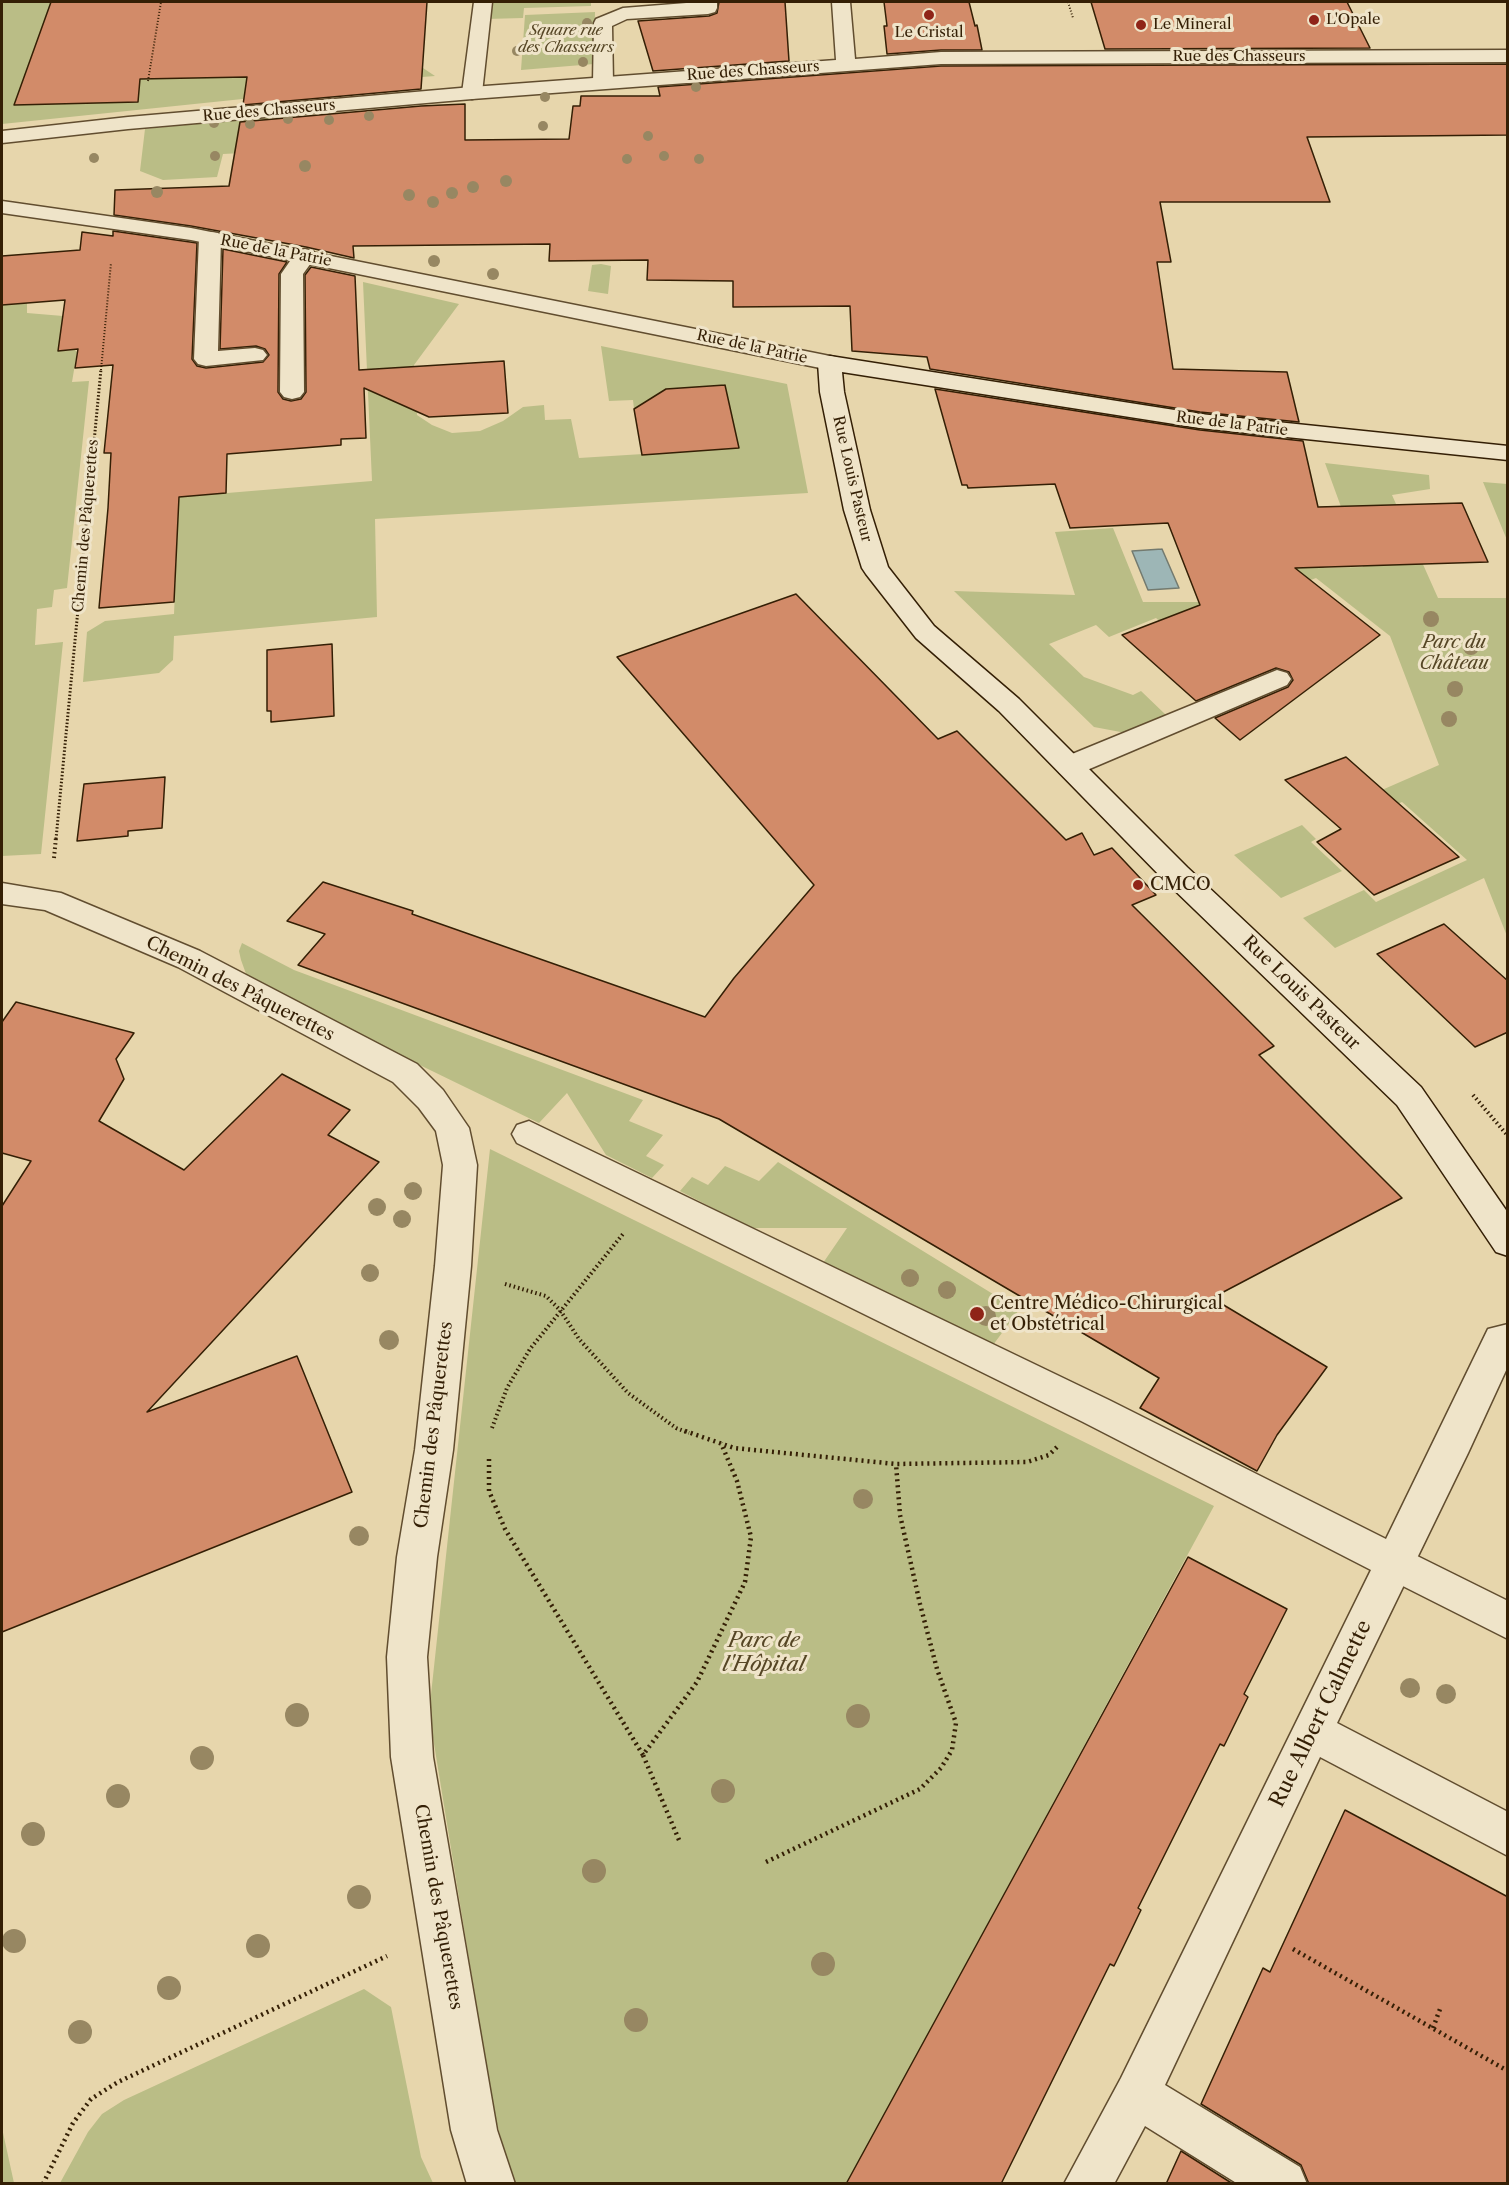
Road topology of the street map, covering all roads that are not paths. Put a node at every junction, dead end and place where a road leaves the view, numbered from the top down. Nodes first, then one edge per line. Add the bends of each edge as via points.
1 (483, 2) edge
2 (708, 2) edge
3 (841, 2) edge
4 (497, 21) dead end
5 (497, 44) dead end
6 (1508, 56) edge
7 (846, 64) junction
8 (496, 68) dead end
9 (603, 83) junction
10 (495, 92) junction
11 (472, 93) junction
12 (2, 137) edge
13 (2, 207) edge
14 (210, 238) junction
15 (305, 256) junction
16 (255, 355) dead end
17 (830, 363) junction
18 (292, 392) dead end
19 (1508, 453) edge
20 (1277, 679) dead end
21 (1070, 766) junction
22 (2, 894) edge
23 (529, 1134) dead end
24 (1508, 1242) edge
25 (1508, 1339) edge
26 (1395, 1563) junction
27 (1508, 1621) edge
28 (1311, 1731) junction
29 (1508, 1835) edge
30 (1137, 2094) junction
31 (491, 2184) edge
32 (1088, 2184) edge
33 (1282, 2184) edge

1 - 11 street
2 - 9 street via 708,8 622,14 603,23
3 - 7 street
4 - 5 street
6 - 7 street, Rue des Chasseurs via 941,58
7 - 9 street, Rue des Chasseurs
8 - 10 street
9 - 10 street, Rue des Chasseurs
10 - 11 street, Rue des Chasseurs
11 - 12 street, Rue des Chasseurs
13 - 14 street, Rue de la Patrie
14 - 15 street, Rue de la Patrie
14 - 16 street via 206,359
15 - 17 street, Rue de la Patrie
15 - 18 street via 292,274
17 - 19 street, Rue de la Patrie via 1200,421
17 - 21 street, Rue Louis Pasteur via 832,392 857,510 875,568 925,632 1010,705
20 - 21 street
21 - 24 street, Rue Louis Pasteur via 1176,874 1409,1096
22 - 31 street, Chemin des Pâquerettes via 50,900 189,959 405,1073 452,1128 460,1165 453,1266 435,1450 417,1557 407,1657 412,1757 474,2130
23 - 26 street via 1096,1411
25 - 26 street, Rue Albert Calmette via 1501,1340
26 - 27 street
26 - 28 street, Rue Albert Calmette
28 - 29 street
28 - 30 street, Rue Albert Calmette
30 - 32 street, Rue Albert Calmette
30 - 33 street

